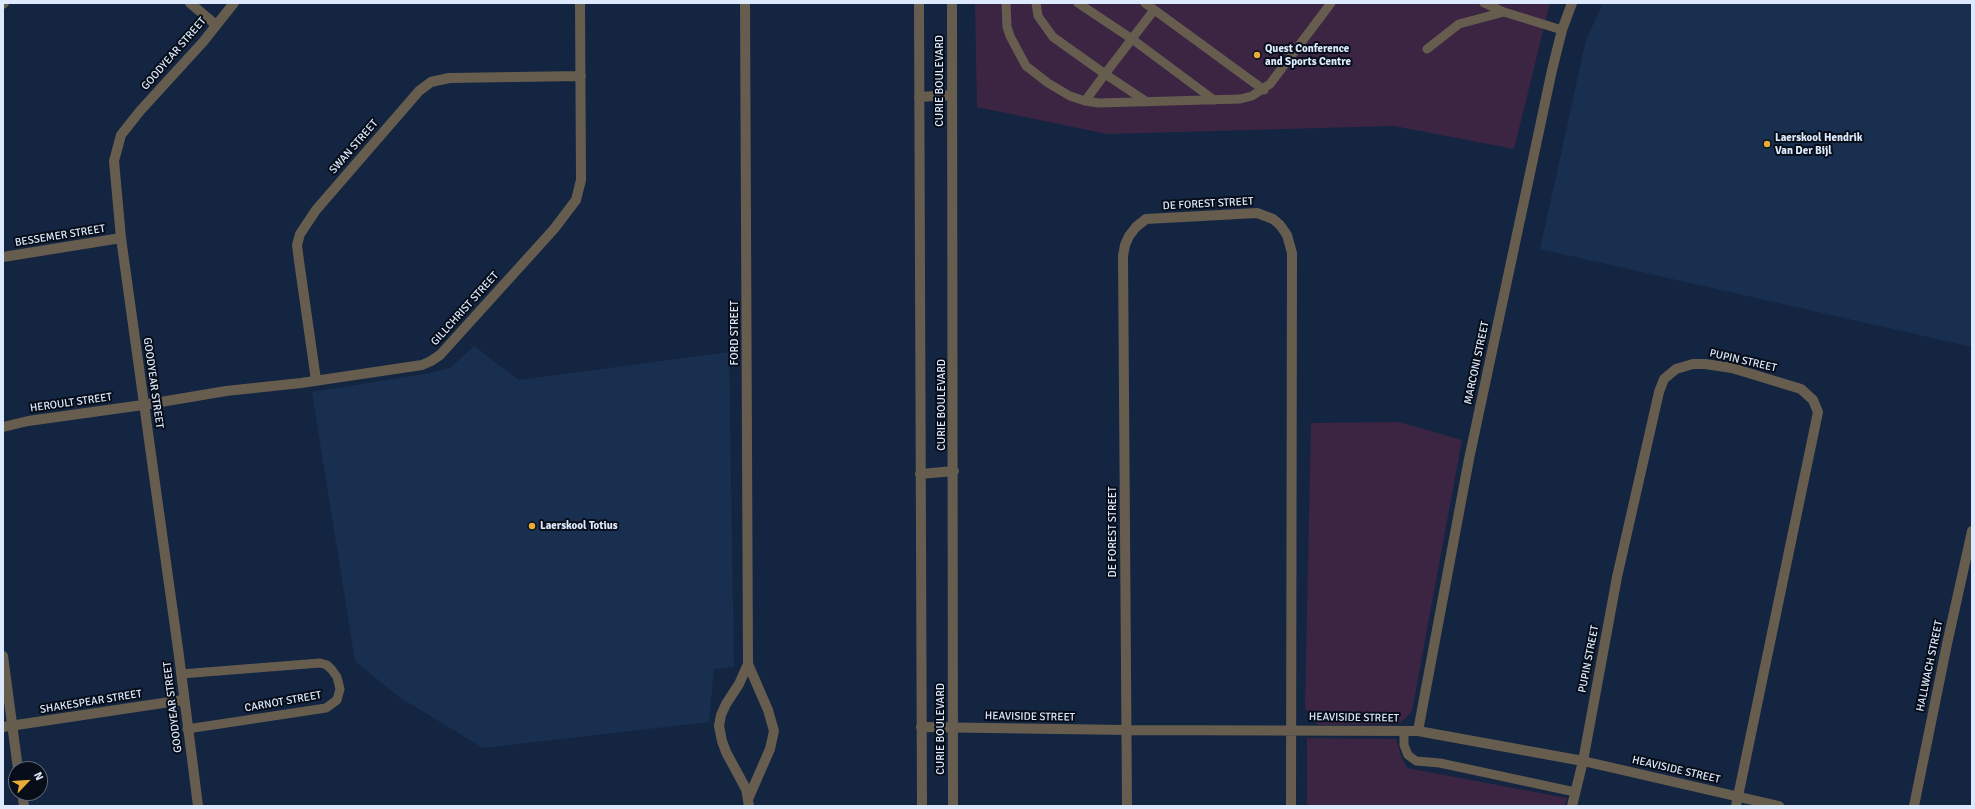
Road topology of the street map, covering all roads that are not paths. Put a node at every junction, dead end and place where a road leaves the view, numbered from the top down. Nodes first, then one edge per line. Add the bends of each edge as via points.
1 (190, 3) edge
2 (234, 3) edge
3 (580, 3) edge
4 (745, 3) edge
5 (919, 3) edge
6 (952, 3) edge
7 (1006, 3) edge
8 (1036, 3) edge
9 (1078, 3) edge
10 (1145, 3) edge
11 (1331, 3) edge
12 (1484, 3) edge
13 (1572, 3) edge
14 (1154, 10) junction
15 (1504, 12) junction
16 (216, 25) junction
17 (1562, 30) junction
18 (1132, 39) junction
19 (1427, 49) dead end
20 (1105, 74) junction
21 (581, 76) junction
22 (1264, 90) junction
23 (952, 96) junction
24 (919, 97) junction
25 (1214, 100) junction
26 (1084, 101) junction
27 (1147, 102) junction
28 (121, 238) junction
29 (3, 257) edge
30 (316, 380) junction
31 (143, 405) junction
32 (3, 427) edge
33 (954, 471) junction
34 (920, 474) junction
35 (1972, 531) edge
36 (3, 656) edge
37 (748, 664) junction
38 (180, 674) junction
39 (183, 700) junction
40 (8, 727) edge
41 (921, 727) junction
42 (953, 727) junction
43 (187, 729) junction
44 (1290, 729) junction
45 (1127, 730) junction
46 (1404, 731) junction
47 (1418, 731) junction
48 (16, 761) edge
49 (1583, 761) junction
50 (1576, 792) junction
51 (749, 801) edge
52 (1736, 802) edge
53 (198, 806) edge
54 (922, 806) edge
55 (953, 806) edge
56 (1127, 806) edge
57 (1291, 806) edge
58 (1572, 806) edge
59 (1779, 806) edge
60 (1914, 806) edge

1 - 16 street
2 - 16 street, GOODYEAR STREET
3 - 21 street, GILLCHRIST STREET
4 - 37 street, FORD STREET
5 - 24 street, CURIE BOULEVARD
6 - 23 street, CURIE BOULEVARD
7 - 26 lane via 1008,32 1026,66 1048,83
8 - 20 lane via 1038,16 1053,37
9 - 18 lane
10 - 14 lane
11 - 22 lane
12 - 15 lane
13 - 17 street, MARCONI STREET
14 - 18 lane
14 - 22 lane
15 - 17 lane
15 - 19 lane via 1459,24
16 - 28 street, GOODYEAR STREET via 121,135 114,161
17 - 47 street, MARCONI STREET via 1473,443
18 - 20 lane
18 - 25 lane
20 - 26 lane
20 - 27 lane
21 - 30 street, GILLCHRIST STREET via 579,188 576,200 554,229 440,355 431,361 422,365
21 - 30 street, SWAN STREET via 449,78 431,82 419,91 316,210 300,234 297,245
22 - 25 lane via 1240,99
23 - 24 street
23 - 33 street, CURIE BOULEVARD
24 - 34 street, CURIE BOULEVARD
25 - 27 lane
26 - 27 lane
28 - 29 street, BESSEMER STREET
28 - 31 street, GOODYEAR STREET
30 - 31 street, GILLCHRIST STREET
31 - 32 street, HEROULT STREET via 28,421
31 - 38 street, GOODYEAR STREET
33 - 34 street
33 - 42 street, CURIE BOULEVARD
34 - 41 street, CURIE BOULEVARD
35 - 60 street, HALLWACH STREET
36 - 40 street
37 - 51 street, FORD STREET via 768,710 774,731 770,749
37 - 51 street, FORD STREET via 721,715 720,726 724,746 746,789
38 - 39 street, GOODYEAR STREET
38 - 43 lane, CARNOT STREET via 320,663 328,665 332,670 340,689 337,700 326,708
39 - 40 street, SHAKESPEAR STREET
39 - 43 street, GOODYEAR STREET
40 - 48 street
41 - 42 street, HEAVISIDE STREET
41 - 54 street, CURIE BOULEVARD
42 - 45 street, HEAVISIDE STREET
42 - 55 street, CURIE BOULEVARD
43 - 53 street, GOODYEAR STREET
44 - 45 street, HEAVISIDE STREET
44 - 45 street, DE FOREST STREET via 1292,253 1280,226 1273,219 1257,214 1146,219 1136,227 1125,245 1123,264
44 - 46 street, HEAVISIDE STREET
44 - 57 street, DE FOREST STREET
45 - 56 street, DE FOREST STREET
46 - 47 street, HEAVISIDE STREET
46 - 50 lane via 1404,745 1408,755 1416,761 1440,763
47 - 49 street, HEAVISIDE STREET
49 - 50 street, PUPIN STREET
49 - 52 street, HEAVISIDE STREET
49 - 52 street, PUPIN STREET via 1617,577 1659,392 1664,379 1676,369 1693,364 1732,368 1801,389 1813,400 1818,412
50 - 58 street, PUPIN STREET
52 - 59 street, HEAVISIDE STREET

